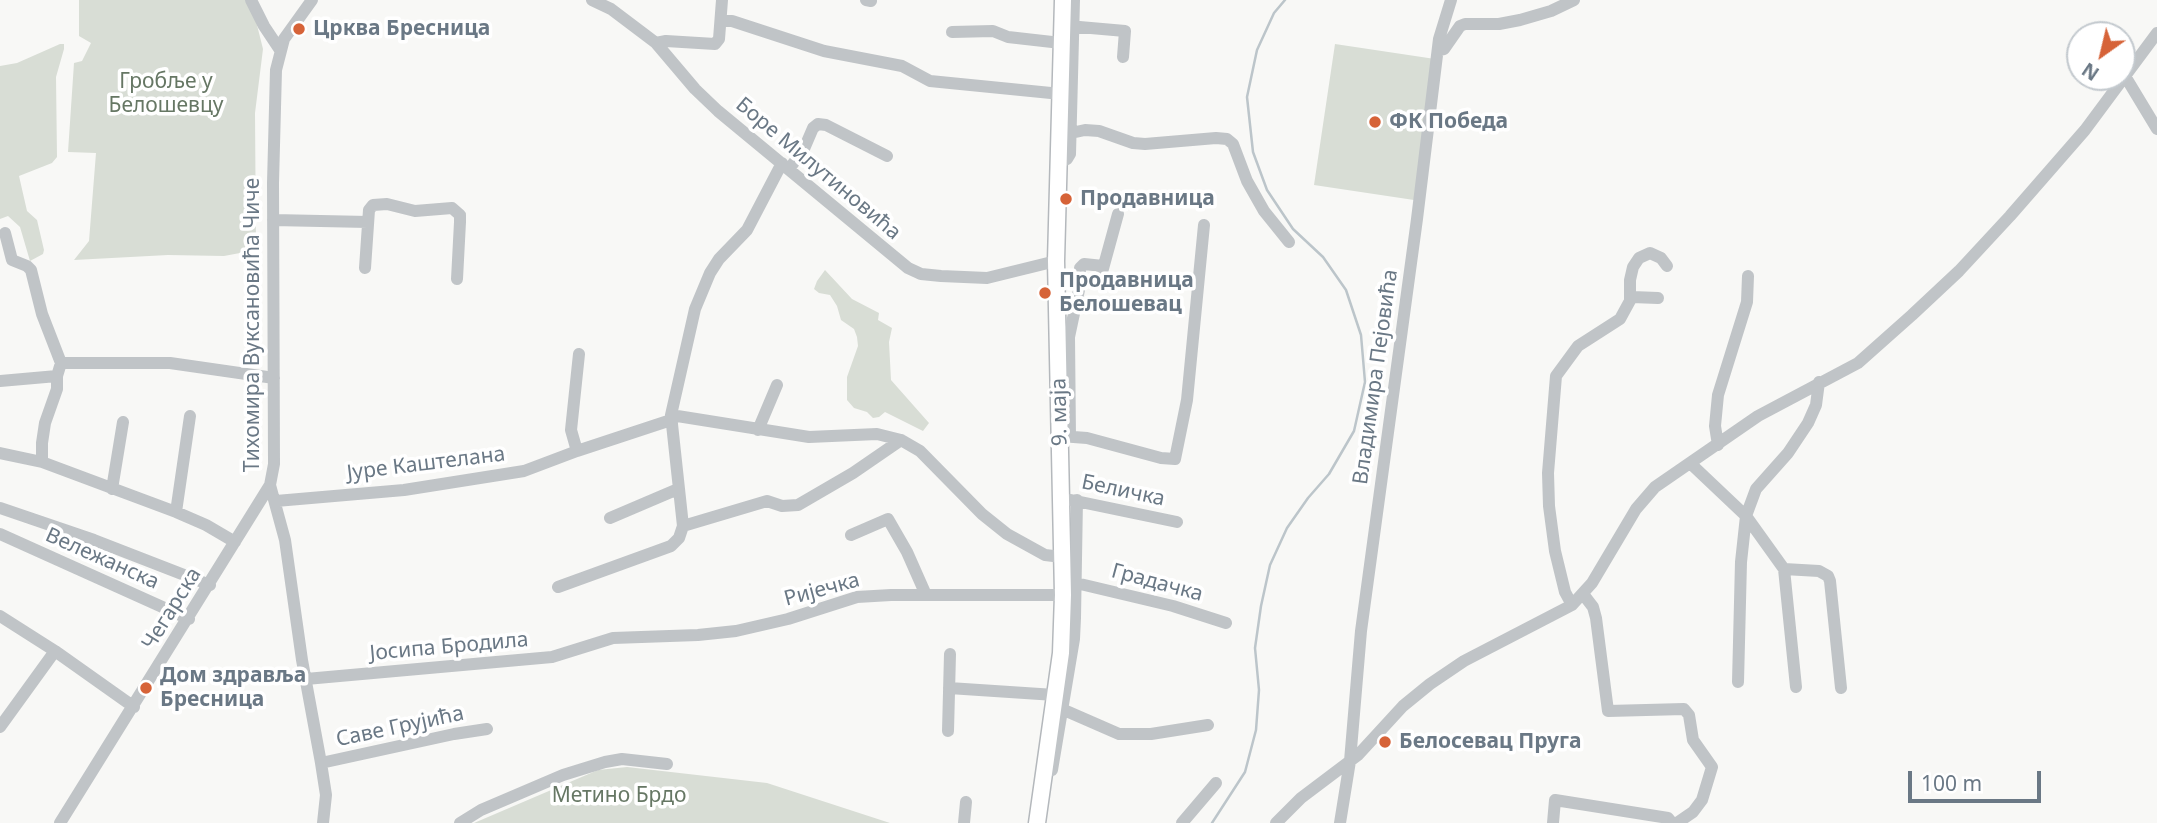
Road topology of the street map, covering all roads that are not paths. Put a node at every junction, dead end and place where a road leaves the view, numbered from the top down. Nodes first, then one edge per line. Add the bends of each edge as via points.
1 (251, 0) edge
2 (312, 0) edge
3 (594, 0) edge
4 (722, 0) edge
5 (866, 0) edge
6 (1063, 0) edge
7 (1074, 0) edge
8 (1451, 0) edge
9 (1574, 0) edge
10 (871, 1) edge
11 (721, 21) junction
12 (1068, 26) junction
13 (952, 32) dead end
14 (2156, 38) edge
15 (656, 43) junction
16 (1061, 43) junction
17 (280, 50) junction
18 (1439, 50) junction
19 (1123, 57) dead end
20 (2136, 63) edge
21 (2114, 91) edge
22 (2134, 91) edge
23 (1061, 94) junction
24 (2157, 129) edge
25 (1071, 133) junction
26 (887, 156) dead end
27 (1060, 162) junction
28 (786, 166) junction
29 (1118, 214) dead end
30 (273, 220) junction
31 (368, 222) junction
32 (1204, 225) dead end
33 (5, 233) dead end
34 (1289, 242) dead end
35 (1056, 261) junction
36 (1667, 266) dead end
37 (365, 268) dead end
38 (1748, 276) dead end
39 (457, 279) dead end
40 (1658, 298) dead end
41 (1630, 300) junction
42 (579, 354) dead end
43 (61, 363) junction
44 (57, 376) junction
45 (274, 378) junction
46 (0, 381) edge
47 (1819, 382) junction
48 (777, 385) dead end
49 (190, 416) dead end
50 (671, 418) junction
51 (123, 422) dead end
52 (758, 430) junction
53 (1065, 436) junction
54 (901, 440) junction
55 (1718, 445) junction
56 (576, 451) junction
57 (0, 453) edge
58 (42, 463) junction
59 (1690, 463) junction
60 (271, 485) junction
61 (112, 489) junction
62 (678, 489) junction
63 (1069, 499) junction
64 (276, 501) junction
65 (0, 508) edge
66 (176, 512) junction
67 (1746, 516) junction
68 (610, 518) dead end
69 (1177, 522) dead end
70 (682, 526) junction
71 (0, 534) edge
72 (851, 535) dead end
73 (235, 542) junction
74 (1062, 556) junction
75 (1784, 569) junction
76 (1076, 583) junction
77 (210, 585) junction
78 (558, 587) dead end
79 (1583, 594) junction
80 (926, 595) junction
81 (1063, 595) junction
82 (1572, 605) junction
83 (0, 616) edge
84 (188, 619) junction
85 (1226, 623) dead end
86 (1074, 639) junction
87 (593, 645) joint
88 (55, 651) junction
89 (1060, 653) junction
90 (950, 654) dead end
91 (306, 679) junction
92 (1738, 682) dead end
93 (1796, 687) dead end
94 (949, 688) junction
95 (1841, 688) dead end
96 (1055, 695) junction
97 (134, 706) junction
98 (1064, 710) junction
99 (1208, 725) dead end
100 (0, 727) edge
101 (487, 729) dead end
102 (948, 731) dead end
103 (1350, 761) junction
104 (321, 763) junction
105 (667, 764) dead end
106 (1216, 783) dead end
107 (967, 802) dead end
108 (60, 823) edge
109 (323, 823) edge
110 (460, 823) edge
111 (964, 823) edge
112 (1037, 823) edge
113 (1044, 823) edge
114 (1182, 823) edge
115 (1276, 823) edge
116 (1340, 823) edge
117 (1553, 823) edge
118 (1675, 823) edge

1 - 17 street
2 - 17 street, Тихомира Вуксановића Чиче
3 - 15 street, Боре Милутиновића
4 - 11 street
5 - 10 street
6 - 12 main road, 9. маја
7 - 12 street
8 - 18 street, Владимира Пејовића
9 - 18 street via 1520,20 1465,24
11 - 15 street via 715,44
11 - 23 street via 824,51 902,66 930,81
12 - 16 main road, 9. маја
12 - 19 street via 1125,31
12 - 25 street
13 - 16 street via 993,31
14 - 20 street
15 - 28 street, Боре Милутиновића via 706,99
16 - 23 main road, 9. маја
17 - 30 street, Тихомира Вуксановића Чиче
18 - 103 street, Владимира Пејовића via 1361,631
21 - 47 street via 2085,130 1959,271 1858,363
22 - 24 street
23 - 27 main road, 9. маја
25 - 27 street via 1069,157
25 - 34 street via 1099,131 1145,144 1227,139 1264,211
26 - 28 street via 818,124 804,149
27 - 35 main road, 9. маја
28 - 35 street, Боре Милутиновића via 914,271 987,278
28 - 50 street via 747,230 719,259 706,281 695,309
29 - 53 street via 1102,271 1084,264 1080,268 1069,337
30 - 31 street
30 - 45 street, Тихомира Вуксановића Чиче
31 - 37 street
31 - 39 street via 369,210 377,204 415,211 456,210 460,215
32 - 53 street via 1187,400 1175,459
33 - 43 street via 12,260 31,270
35 - 53 main road, 9. маја
36 - 41 street via 1650,253 1639,258 1630,280
38 - 55 street via 1746,302 1718,395
40 - 41 street via 1634,296
41 - 82 street via 1616,323 1578,346 1554,385 1549,506 1555,551
42 - 56 street via 570,430
43 - 44 street
43 - 45 street via 170,363
44 - 46 street
44 - 58 street via 43,433
45 - 60 street, Тихомира Вуксановића Чиче
47 - 55 street
47 - 67 street via 1808,423 1756,489
48 - 52 street
49 - 66 street
50 - 52 street
50 - 56 street, Јуре Каштелана
50 - 62 street
51 - 61 street
52 - 54 street via 817,438 877,434
53 - 63 main road, 9. маја
54 - 70 street via 798,505 767,501
54 - 74 street via 920,450 1007,534 1038,552
55 - 59 street
56 - 64 street, Јуре Каштелана via 524,471 404,490
57 - 58 street
58 - 61 street
59 - 67 street
59 - 79 street via 1641,503
60 - 64 street, Тихомира Вуксановића Чиче
60 - 73 street, Чегарска
61 - 66 street
62 - 68 street
62 - 70 street
63 - 69 street, Беличка
63 - 74 main road, 9. маја
63 - 76 street
64 - 91 street, Тихомира Вуксановића Чиче
65 - 77 street
66 - 73 street
67 - 75 street
67 - 92 street
70 - 78 street via 671,546
71 - 84 street, Вележанска
72 - 80 street via 888,519
73 - 77 street, Чегарска
74 - 81 main road, 9. маја
75 - 93 street
75 - 95 street via 1819,571 1828,576
76 - 85 street, Градачка
76 - 86 street
77 - 84 street, Чегарска
79 - 82 street
79 - 118 street via 1596,618 1608,711 1684,709 1693,740 1712,767 1702,800
80 - 81 street, Ријечка
80 - 87 street, Ријечка via 857,597 736,631 613,638
81 - 89 main road, 9. маја
82 - 103 street via 1464,661 1430,684
83 - 88 street
84 - 97 street, Чегарска
86 - 89 street
86 - 98 street
87 - 91 street, Јосипа Бродила via 551,657
88 - 97 street
88 - 100 street
89 - 96 main road, 9. маја
90 - 94 street
91 - 104 street, Тихомира Вуксановића Чиче
94 - 96 street
94 - 102 street
96 - 112 main road, 9. маја
97 - 108 street, Чегарска
98 - 99 street via 1119,734
98 - 113 street
101 - 104 street, Саве Грујића
103 - 115 street
103 - 116 street, Владимира Пејовића
104 - 109 street, Тихомира Вуксановића Чиче via 326,803
105 - 110 street via 622,759 605,762 563,775
106 - 114 street
107 - 111 street
117 - 118 street via 1555,800 1668,818

